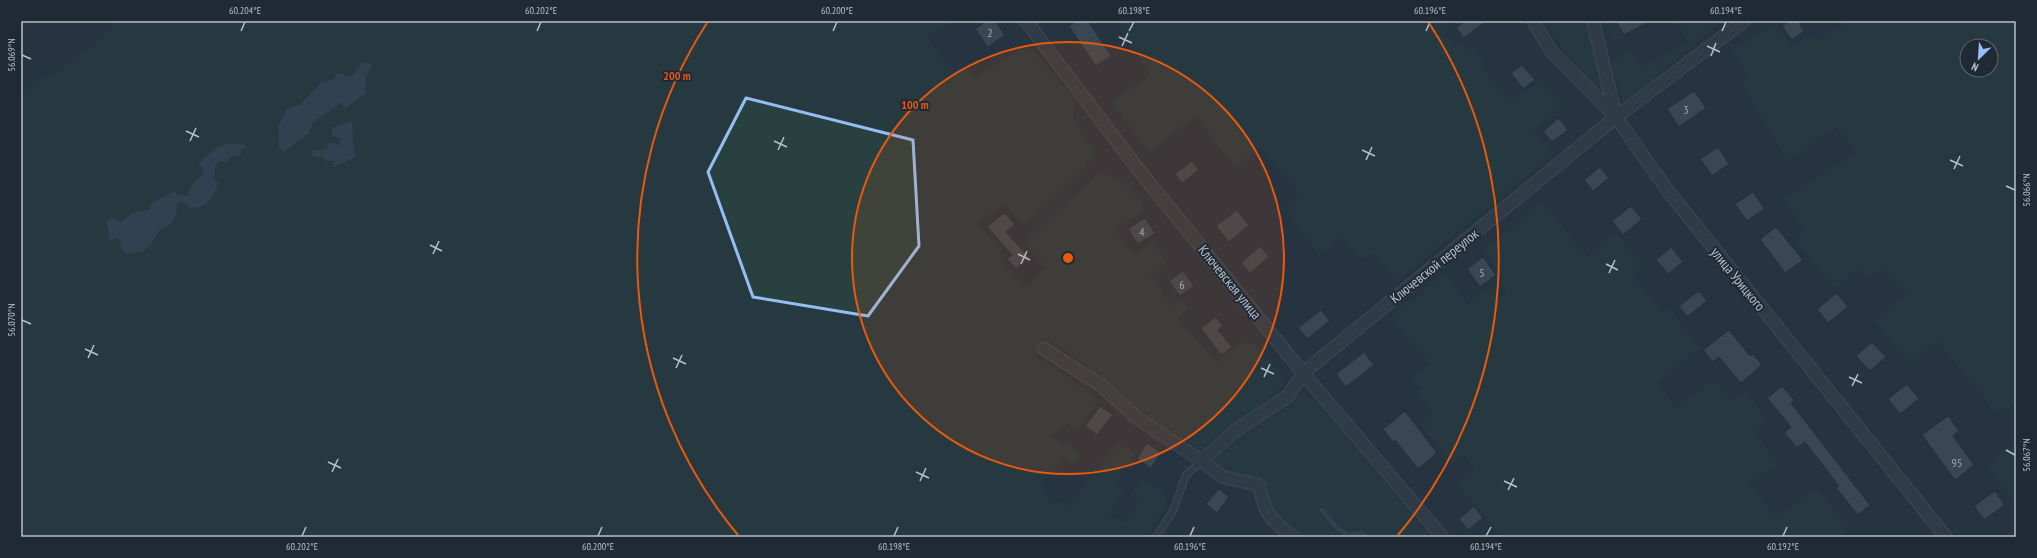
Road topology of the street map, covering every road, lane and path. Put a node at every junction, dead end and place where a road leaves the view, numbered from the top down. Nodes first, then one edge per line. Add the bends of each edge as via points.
1 (1026, 21) edge
2 (1533, 21) edge
3 (1592, 21) edge
4 (1744, 21) edge
5 (1616, 117) junction
6 (1044, 349) dead end
7 (1303, 373) junction
8 (1202, 461) junction
9 (1156, 537) edge
10 (1293, 537) edge
11 (1442, 537) edge
12 (1946, 537) edge

1 - 7 street, Ключевская улица via 1138,169
2 - 5 street, улица Урицкого via 1551,51
3 - 5 street
4 - 5 street, Ключевской переулок
5 - 7 street, Ключевской переулок
5 - 12 street, улица Урицкого via 1668,192
6 - 8 street via 1102,386 1137,418
7 - 8 street, Ключевской переулок via 1289,395 1232,433
7 - 11 street, Ключевская улица
8 - 9 lane, Ключевской переулок via 1186,476 1173,511
8 - 10 street via 1223,477 1259,485 1263,506 1276,525

